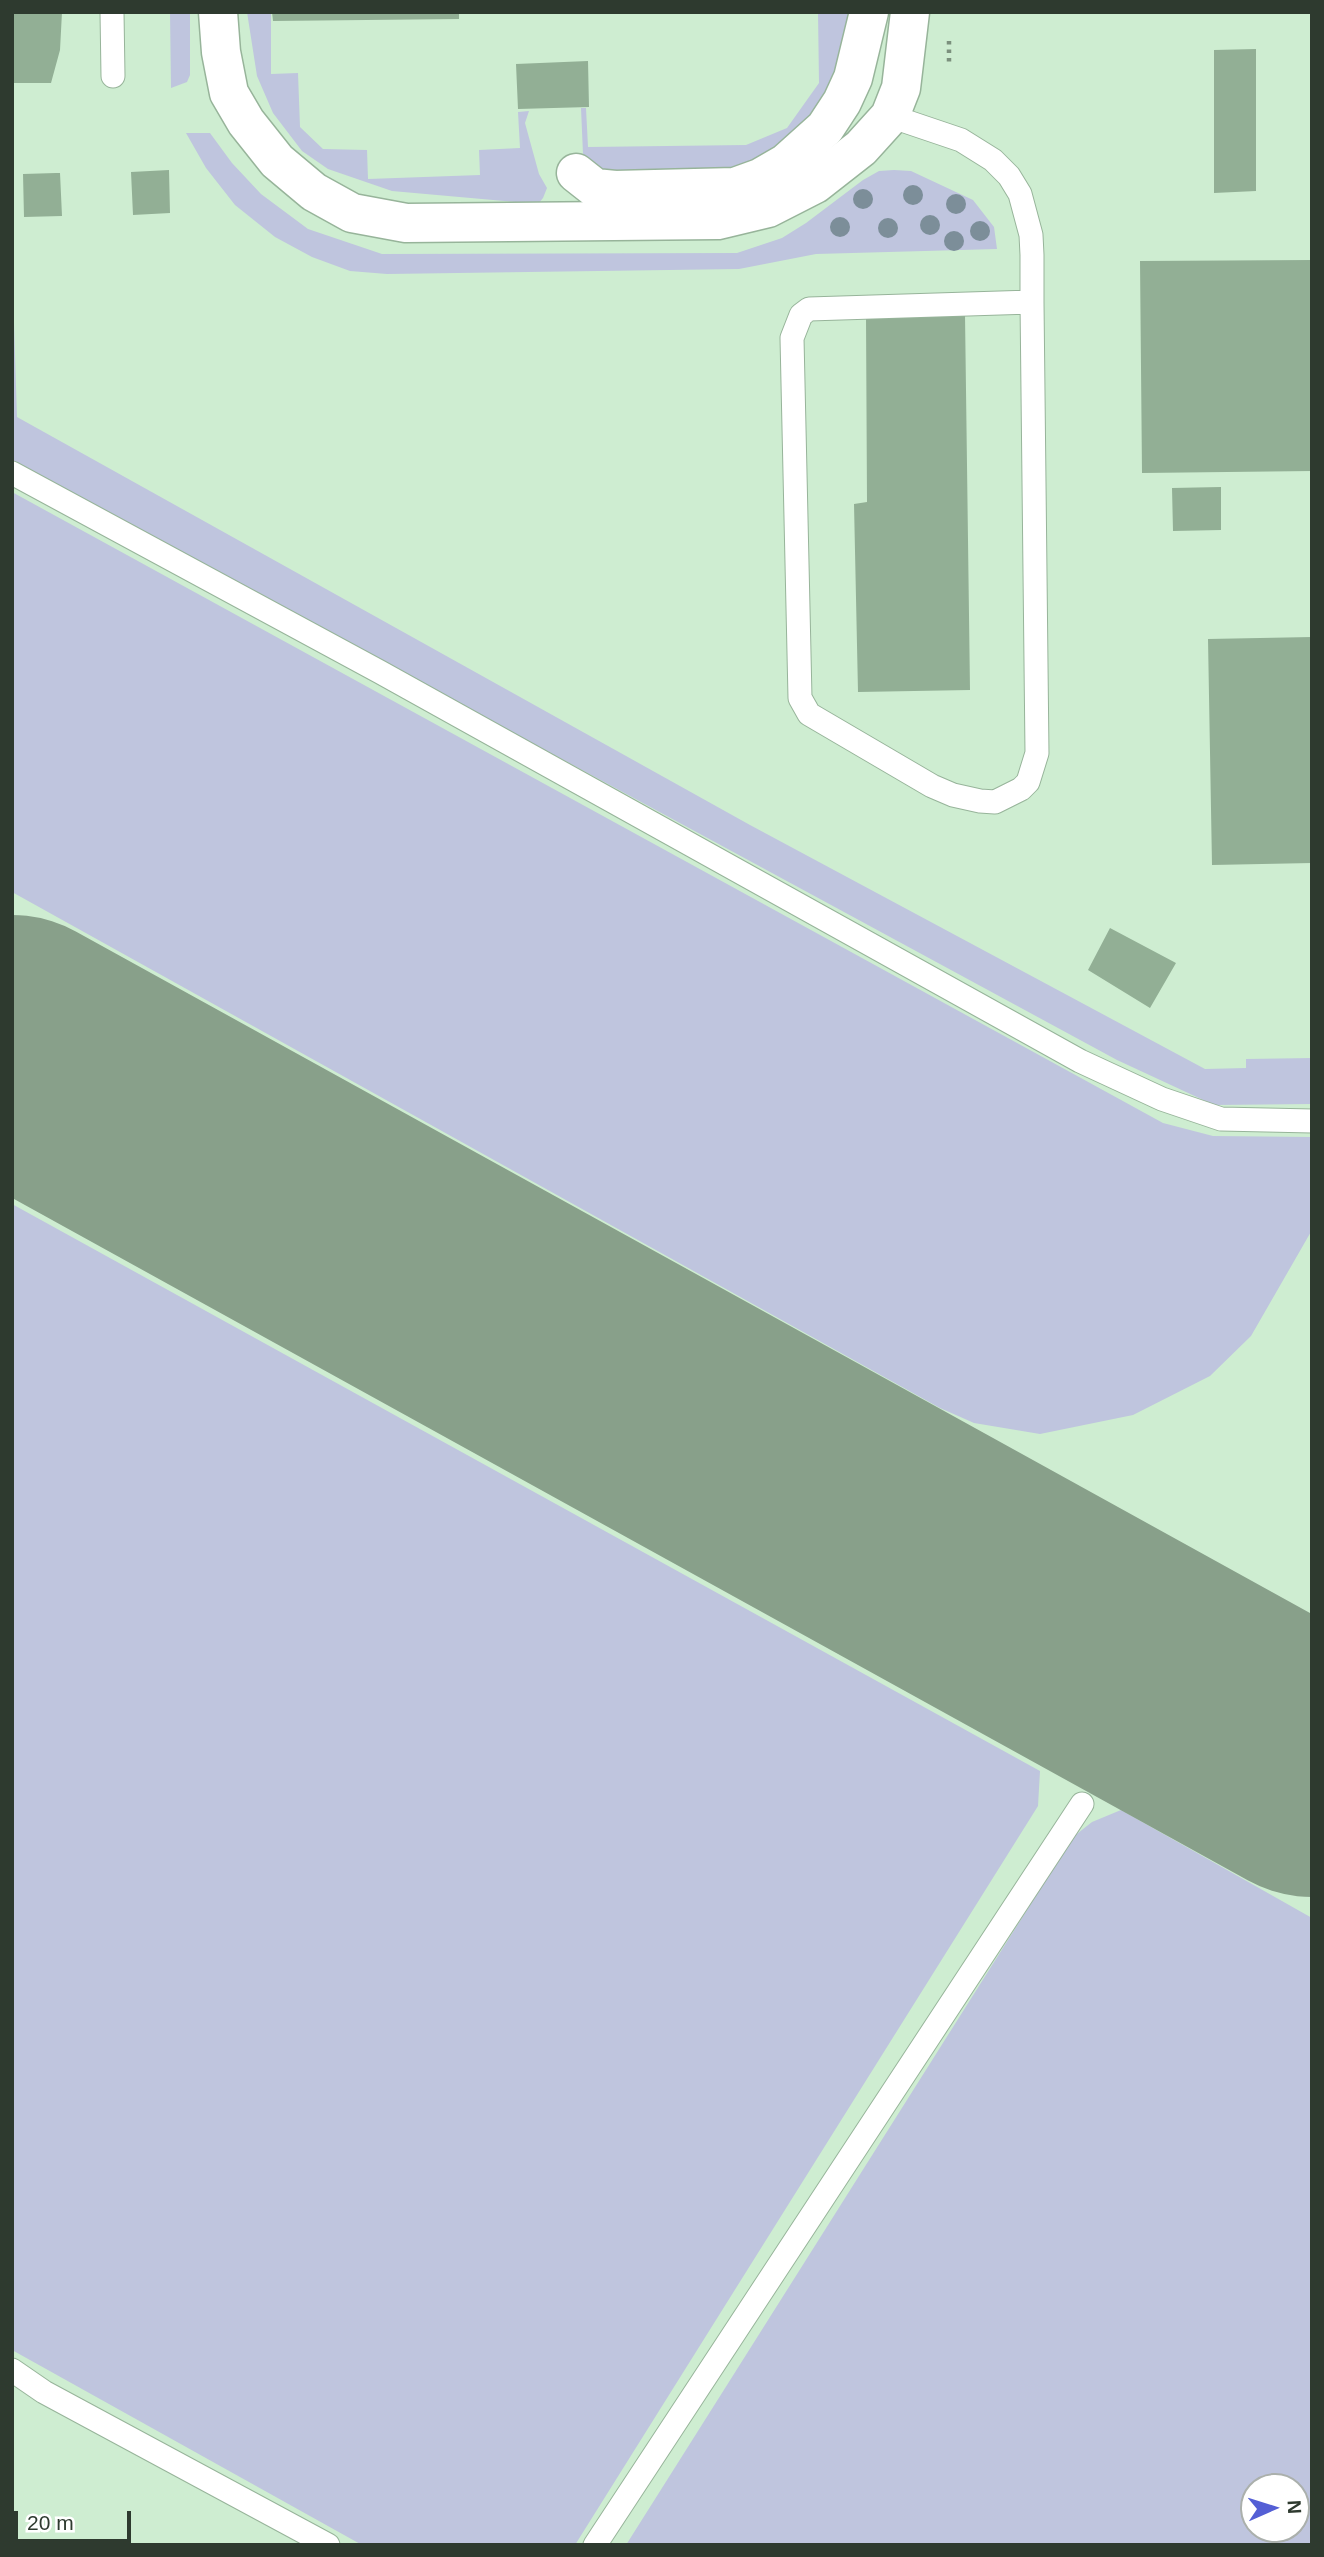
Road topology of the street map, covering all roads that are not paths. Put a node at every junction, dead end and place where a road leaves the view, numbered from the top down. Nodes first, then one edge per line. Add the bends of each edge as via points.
1 (112, 12) edge
2 (218, 12) edge
3 (869, 12) edge
4 (910, 12) edge
5 (113, 76) dead end
6 (890, 116) junction
7 (576, 173) dead end
8 (1032, 302) junction
9 (12, 472) edge
10 (1312, 1121) edge
11 (1083, 1804) dead end
12 (12, 2370) edge
13 (328, 2545) edge
14 (595, 2545) edge

1 - 5 lane
2 - 6 street via 229,93 277,161 314,192 352,213 406,223 718,220 768,208 815,184 860,148
3 - 7 street via 853,78 825,128 786,163 760,178 734,187 615,190 595,188
4 - 6 street via 901,88
6 - 8 lane via 961,140 1009,176 1027,214
8 - 8 lane via 1037,753 1028,782 1021,789 995,802 980,801 932,786 809,714 800,698 792,338 801,315 809,309
9 - 10 lane via 1080,1061 1163,1099 1221,1119
11 - 14 lane
12 - 13 lane via 44,2392

